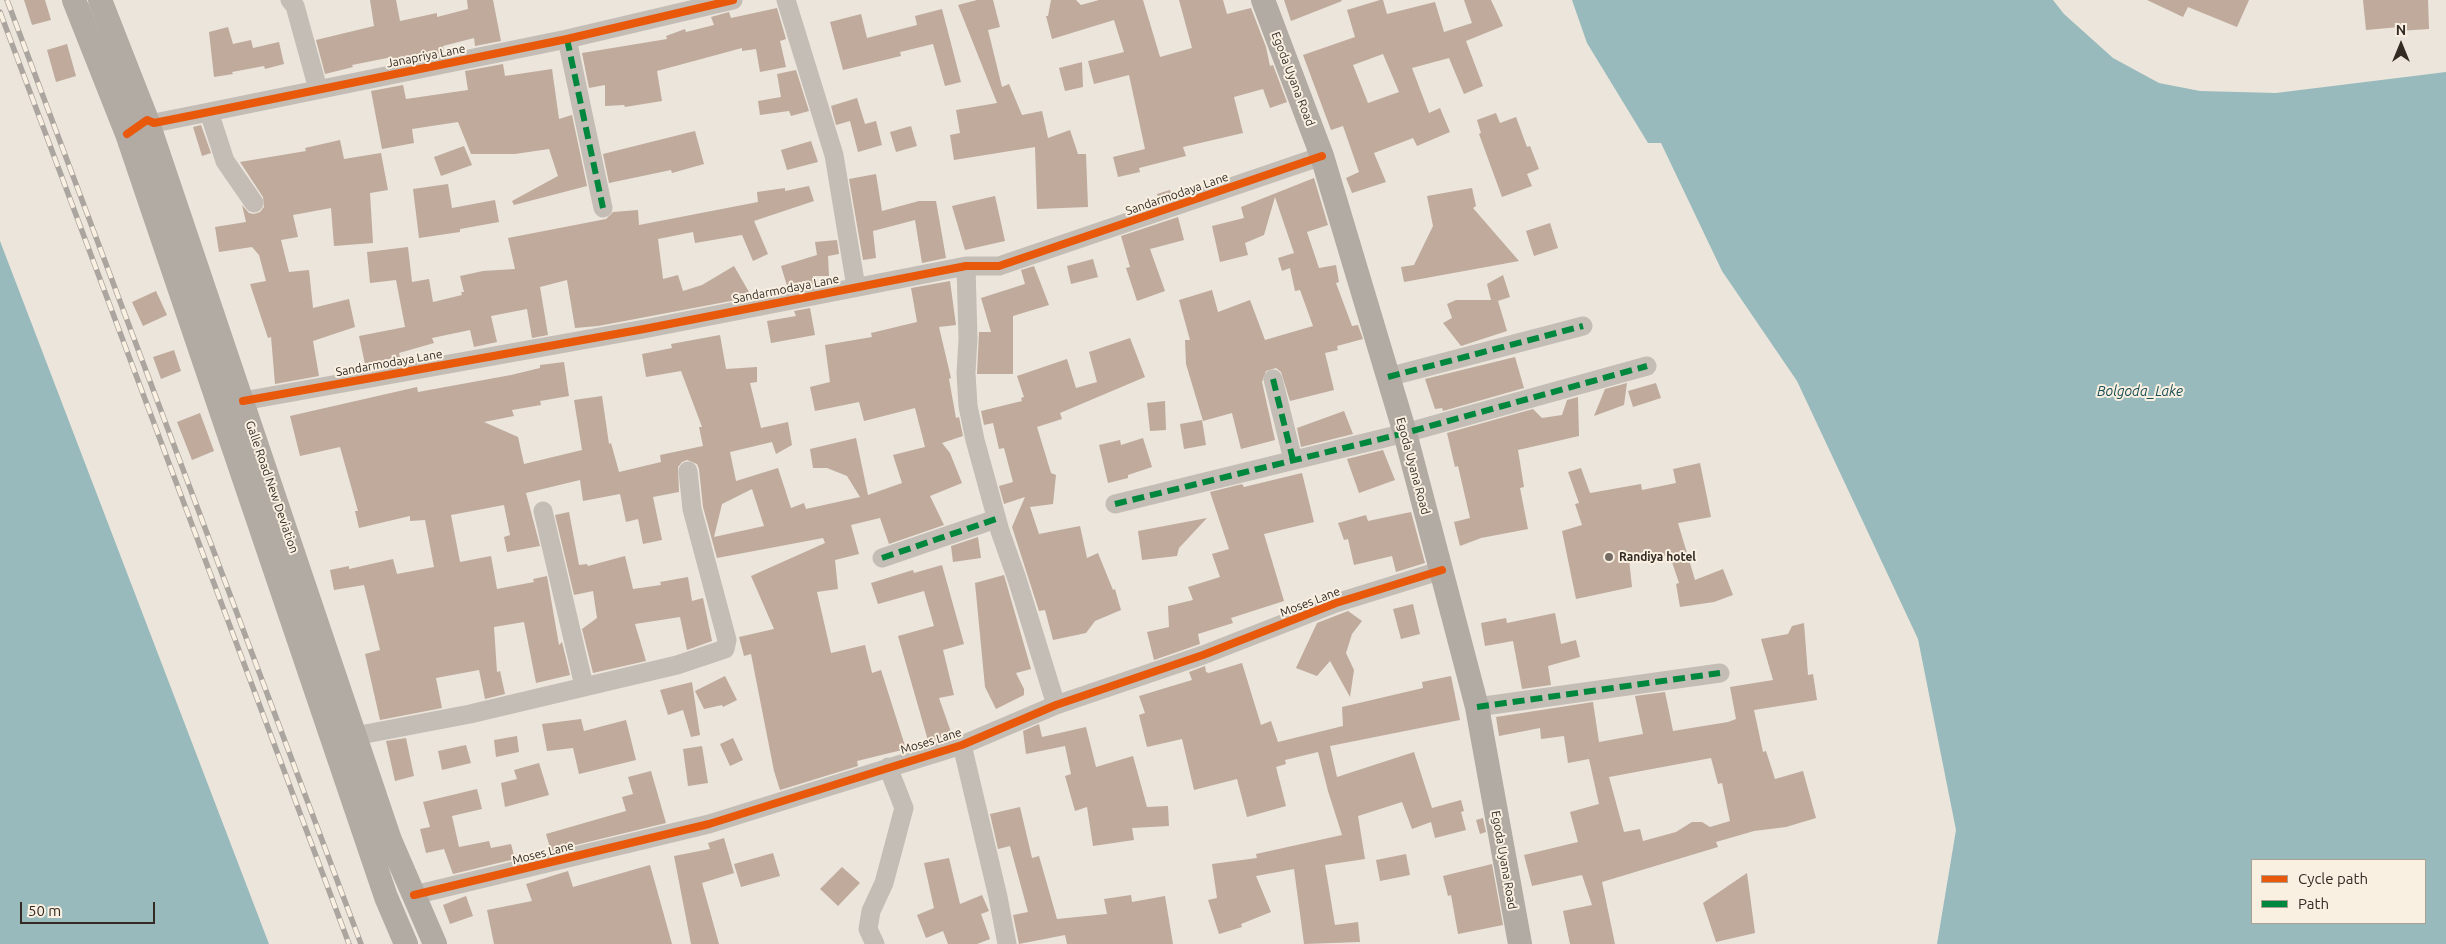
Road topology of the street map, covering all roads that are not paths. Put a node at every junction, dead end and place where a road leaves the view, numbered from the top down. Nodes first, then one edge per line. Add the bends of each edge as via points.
1 (74, 0) edge
2 (100, 0) edge
3 (290, 0) edge
4 (733, 0) edge
5 (786, 0) edge
6 (1263, 0) edge
7 (567, 39) junction
8 (318, 89) junction
9 (209, 112) junction
10 (147, 120) junction
11 (128, 134) junction
12 (1322, 156) junction
13 (254, 203) dead end
14 (603, 208) dead end
15 (966, 266) junction
16 (856, 287) junction
17 (1583, 326) dead end
18 (1648, 366) dead end
19 (1388, 377) junction
20 (1273, 379) dead end
21 (243, 401) junction
22 (1405, 433) junction
23 (1293, 460) junction
24 (688, 471) dead end
25 (1115, 504) dead end
26 (543, 511) dead end
27 (996, 519) junction
28 (882, 558) dead end
29 (1442, 570) junction
30 (1720, 673) dead end
31 (584, 686) junction
32 (1056, 705) junction
33 (1477, 707) junction
34 (355, 736) junction
35 (962, 745) junction
36 (888, 767) junction
37 (414, 895) junction
38 (1001, 941) edge
39 (406, 944) edge
40 (435, 944) edge
41 (875, 944) edge
42 (1520, 944) edge

1 - 11 main road, Galle Road New Deviation
2 - 10 main road, Galle Road New Deviation
3 - 8 street via 295,6
4 - 7 street, Janapriya Lane
5 - 16 street via 834,155
6 - 12 main road, Egoda Uyana Road
7 - 8 street, Janapriya Lane
7 - 14 street
8 - 9 street, Janapriya Lane
9 - 10 street, Janapriya Lane via 154,123
9 - 13 street via 225,161
10 - 11 street
10 - 21 main road, Galle Road New Deviation
11 - 39 main road, Galle Road New Deviation via 383,887
12 - 15 street, Sandarmodaya Lane via 999,266
12 - 19 main road, Egoda Uyana Road
15 - 16 street, Sandarmodaya Lane
15 - 27 street via 968,406
16 - 21 street, Sandarmodaya Lane via 644,330
17 - 19 street
18 - 22 street
19 - 22 main road, Egoda Uyana Road
20 - 23 street
21 - 34 main road, Galle Road New Deviation
22 - 23 street
22 - 29 main road, Egoda Uyana Road
23 - 25 street
24 - 31 street via 692,509 727,640 725,649 678,665
26 - 31 street
27 - 28 street
27 - 32 street via 1018,579
29 - 32 street, Moses Lane via 1336,603 1203,655
29 - 33 main road, Egoda Uyana Road
30 - 33 street
31 - 34 street via 470,714
32 - 35 street, Moses Lane
33 - 42 main road, Egoda Uyana Road
34 - 37 main road, Galle Road New Deviation via 390,840
35 - 36 street, Moses Lane
35 - 38 street via 998,897
36 - 37 street, Moses Lane via 709,824
36 - 41 street via 904,808 884,883 871,911 868,929
37 - 40 main road, Galle Road New Deviation

